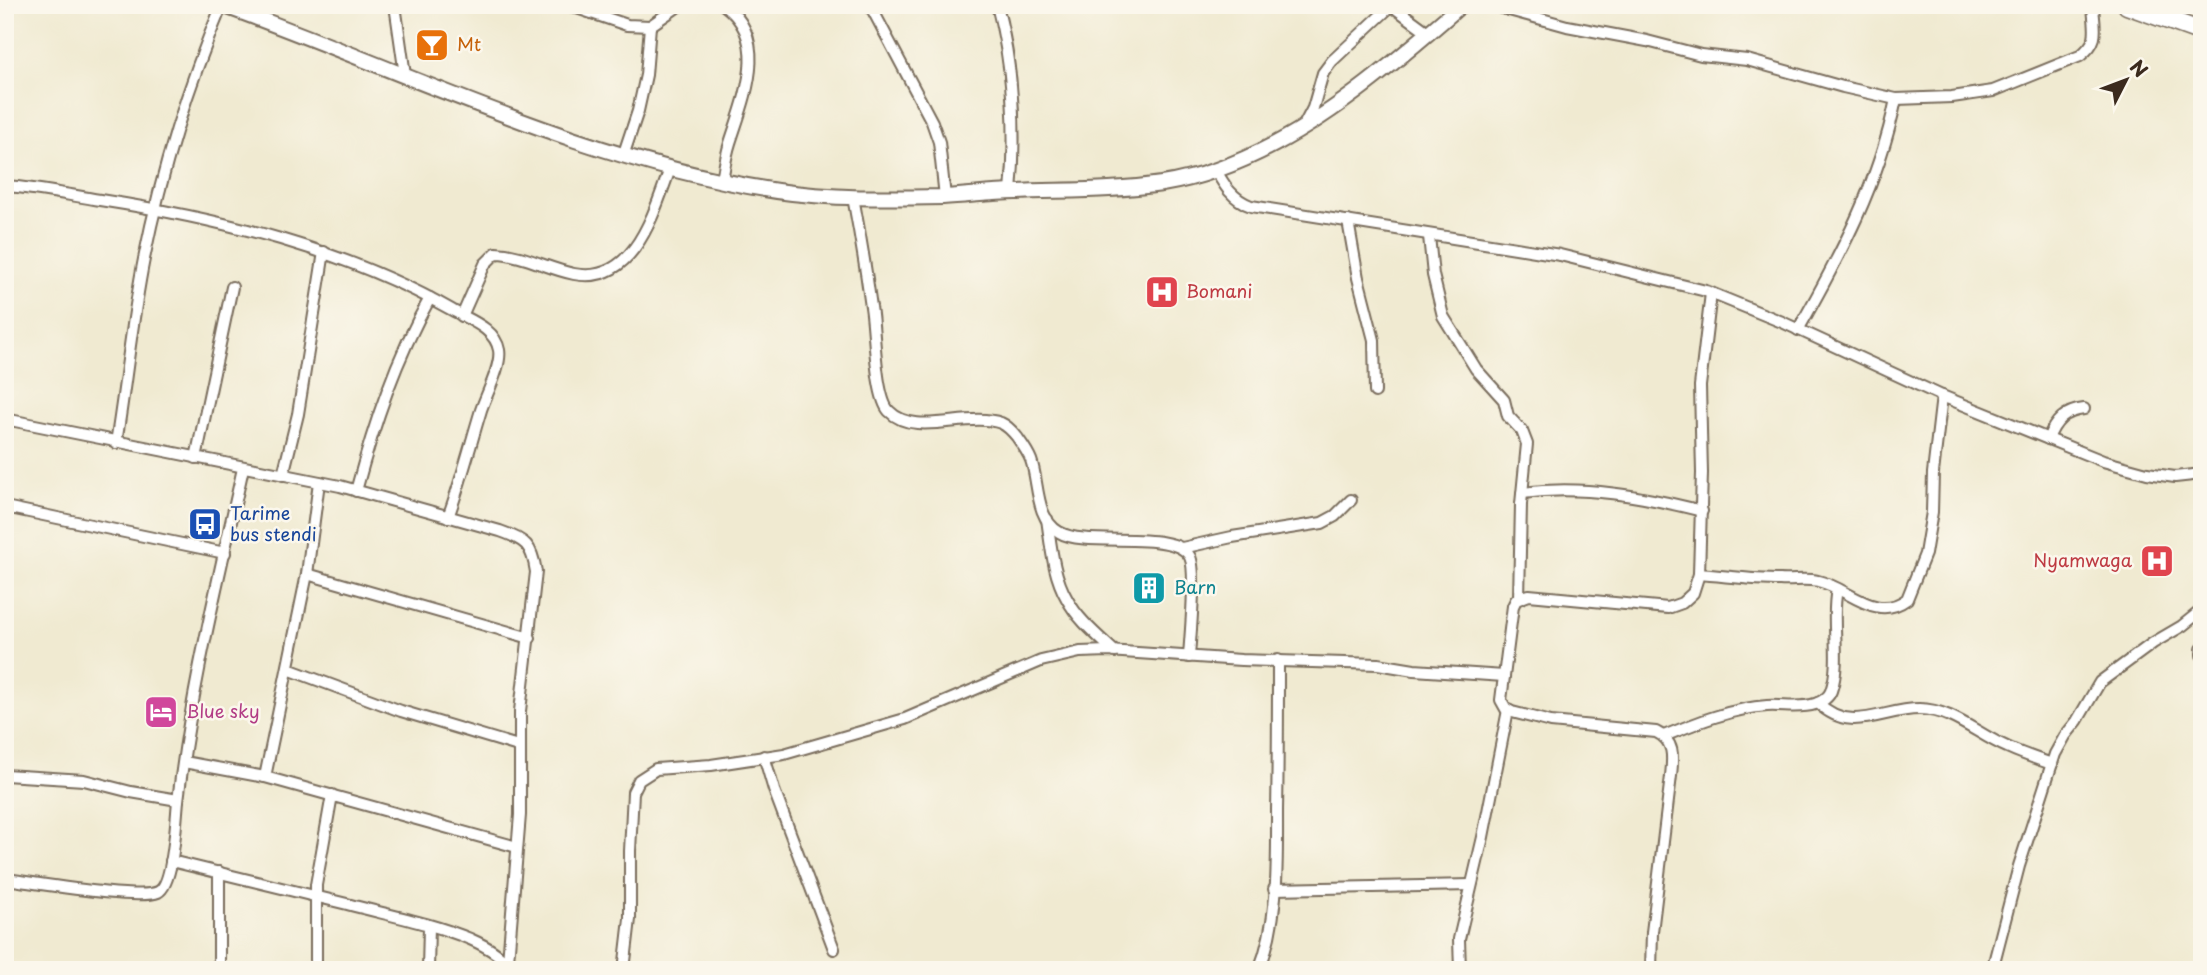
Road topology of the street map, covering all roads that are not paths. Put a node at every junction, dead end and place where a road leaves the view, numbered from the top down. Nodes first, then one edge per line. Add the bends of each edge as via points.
1 (222, 5) edge
2 (395, 5) edge
3 (568, 5) edge
4 (680, 5) edge
5 (724, 5) edge
6 (870, 5) edge
7 (997, 5) edge
8 (1392, 5) edge
9 (1461, 5) edge
10 (1491, 5) edge
11 (2094, 5) edge
12 (2126, 5) edge
13 (650, 26) junction
14 (2202, 32) edge
15 (1429, 33) junction
16 (405, 75) junction
17 (1896, 99) junction
18 (1302, 129) junction
19 (623, 156) junction
20 (670, 169) junction
21 (1215, 169) junction
22 (722, 181) junction
23 (5, 186) edge
24 (1011, 192) junction
25 (853, 197) junction
26 (945, 197) junction
27 (155, 208) junction
28 (1348, 221) junction
29 (1429, 236) junction
30 (324, 252) junction
31 (232, 287) dead end
32 (1711, 293) junction
33 (430, 298) junction
34 (462, 316) junction
35 (1798, 330) junction
36 (1375, 392) dead end
37 (1942, 396) junction
38 (2084, 409) dead end
39 (5, 419) edge
40 (2048, 439) junction
41 (116, 443) junction
42 (196, 458) junction
43 (243, 468) junction
44 (2202, 474) edge
45 (283, 475) junction
46 (319, 482) junction
47 (356, 491) junction
48 (1522, 493) junction
49 (1351, 500) dead end
50 (5, 507) edge
51 (1702, 511) junction
52 (1046, 516) junction
53 (448, 517) junction
54 (1182, 548) junction
55 (225, 553) junction
56 (307, 574) junction
57 (1699, 574) junction
58 (1838, 589) junction
59 (1519, 598) junction
60 (2202, 610) edge
61 (530, 638) junction
62 (2202, 649) edge
63 (1115, 652) junction
64 (2202, 655) edge
65 (1189, 657) junction
66 (1278, 660) junction
67 (289, 668) junction
68 (1504, 676) junction
69 (1818, 704) junction
70 (1508, 710) junction
71 (1664, 736) junction
72 (518, 746) junction
73 (764, 756) junction
74 (184, 762) junction
75 (2052, 764) junction
76 (5, 775) edge
77 (265, 777) junction
78 (332, 795) junction
79 (178, 800) junction
80 (517, 847) junction
81 (171, 861) junction
82 (219, 872) junction
83 (5, 879) edge
84 (1471, 885) junction
85 (1275, 889) junction
86 (316, 897) junction
87 (429, 926) junction
88 (834, 949) dead end
89 (510, 966) edge
90 (219, 970) edge
91 (316, 970) edge
92 (428, 970) edge
93 (624, 970) edge
94 (1259, 970) edge
95 (1460, 970) edge
96 (1651, 970) edge
97 (1992, 970) edge

1 - 16 main road
1 - 27 street via 187,96
2 - 16 street
3 - 13 street via 627,25
4 - 13 street
5 - 22 street via 744,27 750,48 750,78
6 - 26 street via 932,121
7 - 24 street via 1014,105
8 - 15 street
8 - 18 street via 1323,73
9 - 15 main road
10 - 17 street via 1701,55 1747,60
11 - 17 street via 2095,39 2090,49 2062,65 1993,91
12 - 14 highway
13 - 19 street via 646,75
15 - 18 main road
16 - 19 main road
17 - 35 street via 1870,190 1847,243
18 - 21 main road
19 - 20 main road
20 - 22 main road
20 - 34 street via 655,210 628,258 598,275 576,275 496,253 485,264
21 - 24 main road via 1165,184
21 - 28 street via 1231,194 1244,203
22 - 25 main road
23 - 27 street
24 - 26 main road
25 - 26 main road
25 - 52 street via 887,410 922,424 977,421 1001,423 1011,429 1031,460
27 - 30 street
27 - 41 street
28 - 29 street
28 - 36 street via 1374,340
29 - 32 street via 1560,256
29 - 48 street via 1443,316 1525,436
30 - 33 street
30 - 45 street via 298,414
31 - 42 street
32 - 35 street
32 - 51 street via 1700,386
33 - 34 street
33 - 47 street via 400,356
34 - 53 street via 485,328 500,352
35 - 37 street
37 - 40 street
37 - 58 street via 1925,554 1907,599 1880,607
38 - 40 street via 2066,414
39 - 41 street
40 - 44 street via 2147,473
41 - 42 street
42 - 43 street
43 - 45 street
43 - 55 street
45 - 46 street
46 - 47 street
46 - 56 street
47 - 53 street
48 - 51 street via 1578,489
48 - 59 street
49 - 54 street via 1322,523
50 - 55 street
51 - 57 street
52 - 54 street via 1058,532 1068,536 1152,541
52 - 63 street via 1052,558 1067,600
53 - 61 street via 517,537 534,554
54 - 65 street via 1190,556 1193,571
55 - 74 street via 196,682
56 - 61 street
56 - 67 street
57 - 58 street via 1815,580
57 - 59 street via 1693,593 1668,608 1538,595
58 - 69 street via 1832,686
59 - 68 street via 1513,606
60 - 75 street via 2100,682
61 - 72 street
62 - 64 street
63 - 65 street
63 - 73 street via 1080,652 1041,661 905,719
65 - 66 street
66 - 68 street
66 - 85 street
67 - 72 street via 401,711
67 - 77 street
68 - 70 street via 1501,700
69 - 71 street via 1750,708
69 - 75 street via 1841,719 1879,718 1919,709 1950,716 2005,747
70 - 71 street via 1551,722
70 - 84 street
71 - 96 street via 1670,742 1672,761
72 - 80 street
73 - 88 street
73 - 93 street via 656,769 639,780 633,792
74 - 77 street
74 - 79 street
75 - 97 street
76 - 79 street via 84,780
77 - 78 street
78 - 80 street
78 - 86 street
79 - 81 street
80 - 89 street
81 - 82 street
81 - 83 street via 164,886 143,894
82 - 86 street
82 - 90 street
84 - 85 street
84 - 95 street via 1459,939
85 - 94 street via 1272,925
86 - 87 street
86 - 91 street
87 - 89 street via 470,939
87 - 92 street

